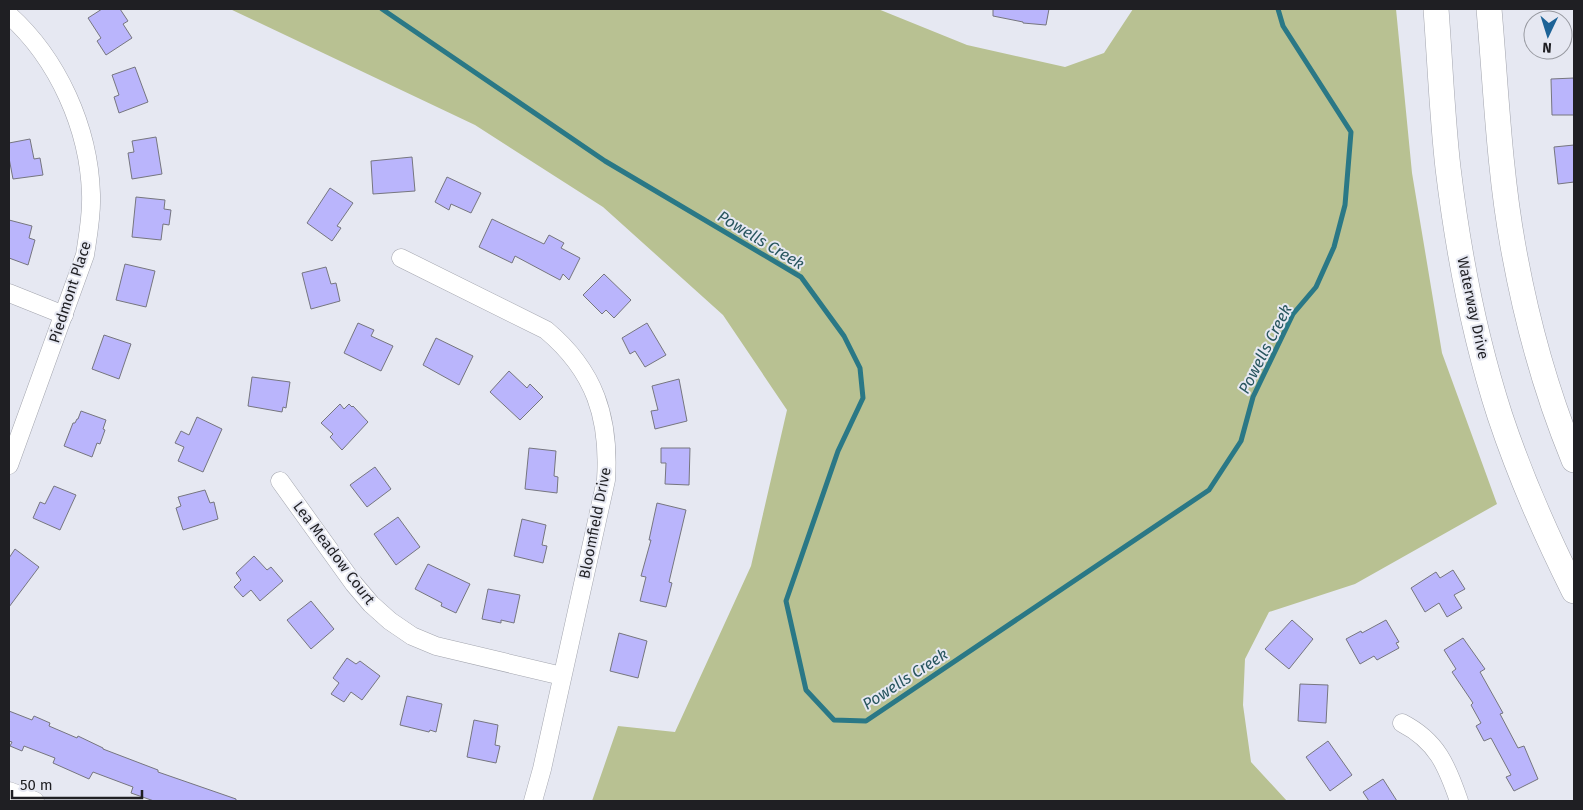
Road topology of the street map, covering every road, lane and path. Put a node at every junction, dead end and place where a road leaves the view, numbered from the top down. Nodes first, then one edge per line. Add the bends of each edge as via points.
1 (1436, 9) edge
2 (1490, 9) edge
3 (9, 15) edge
4 (401, 258) dead end
5 (9, 293) edge
6 (64, 315) junction
7 (1574, 460) edge
8 (9, 465) edge
9 (280, 481) dead end
10 (1574, 591) edge
11 (562, 676) junction
12 (1402, 723) dead end
13 (9, 791) edge
14 (35, 801) edge
15 (533, 801) edge
16 (1460, 801) edge

1 - 10 main road, Waterway Drive via 1454,212 1485,366 1523,478
2 - 7 main road via 1501,151 1513,246 1542,369
3 - 6 street, Piedmont Place via 54,70 69,99 89,165 92,195 85,255
4 - 11 street, Bloomfield Drive via 546,330 578,363 591,385 605,429 606,480
5 - 6 street
6 - 8 street, Piedmont Place
9 - 11 street, Lea Meadow Court via 354,584 390,622 436,646
11 - 15 street, Bloomfield Drive
12 - 16 street via 1426,738 1437,751
13 - 14 street

